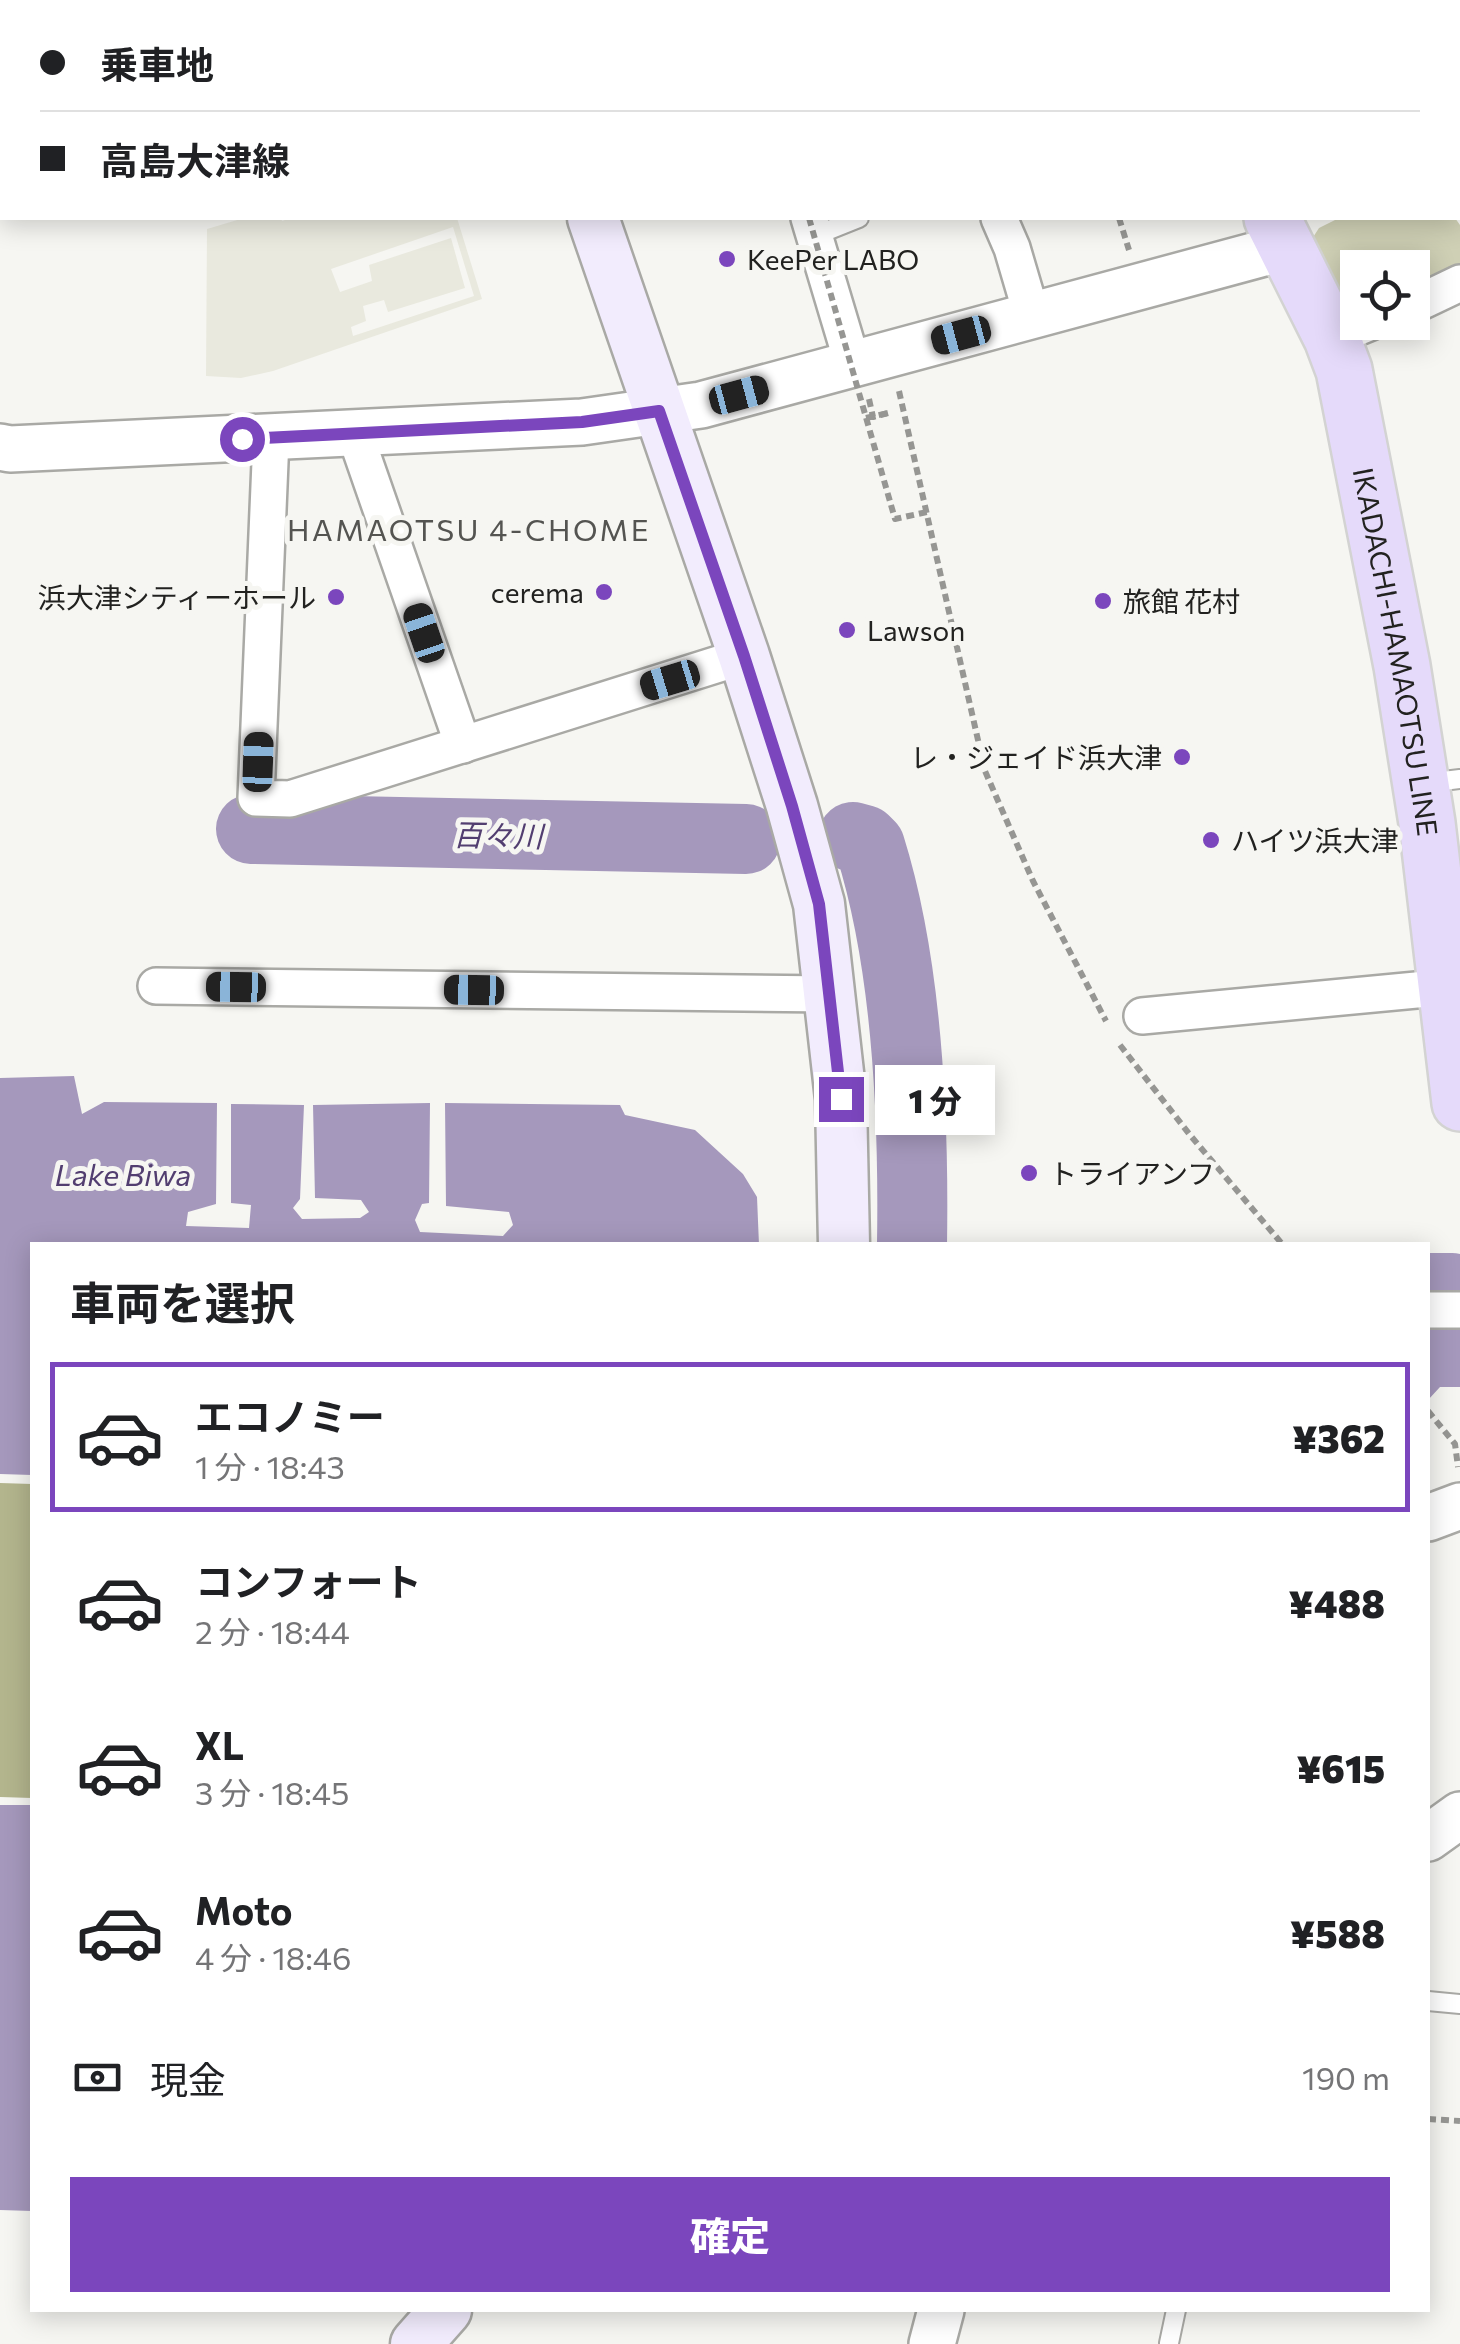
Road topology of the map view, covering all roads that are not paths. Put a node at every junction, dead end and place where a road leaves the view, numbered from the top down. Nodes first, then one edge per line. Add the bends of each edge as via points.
1 (593, 220) edge
2 (848, 220) edge
3 (1000, 220) edge
4 (811, 227) edge
5 (1287, 227) edge
6 (1460, 283) edge
7 (1430, 297) edge
8 (1340, 312) edge
9 (1032, 316) junction
10 (1349, 340) edge
11 (861, 380) junction
12 (659, 411) junction
13 (355, 434) junction
14 (270, 438) junction
15 (0, 447) edge
16 (744, 656) junction
17 (464, 745) junction
18 (1441, 782) edge
19 (156, 986) dead end
20 (1448, 987) junction
21 (831, 994) junction
22 (1128, 1027) road end
23 (1460, 1103) edge
24 (844, 1242) edge
25 (1430, 1310) edge
26 (1460, 1310) edge
27 (1459, 1487) edge
28 (1430, 1516) edge
29 (1460, 1815) edge
30 (1430, 1837) edge
31 (1430, 2001) edge
32 (1460, 2004) edge
33 (444, 2312) edge
34 (941, 2312) edge
35 (1176, 2312) edge
36 (1170, 2343) edge
37 (416, 2344) edge
38 (932, 2344) edge

1 - 12 main road
2 - 4 lane
3 - 9 street
4 - 11 street
5 - 8 main road, IKADACHI-HAMAOTSU LINE
5 - 9 street
6 - 7 street
9 - 11 street
10 - 18 main road, IKADACHI-HAMAOTSU LINE via 1344,370 1402,666
11 - 12 street
12 - 13 street via 582,422
12 - 16 main road
13 - 14 street
13 - 17 street
14 - 15 street
14 - 17 street via 256,798 290,798
16 - 17 street
16 - 21 main road via 819,904
18 - 20 main road, IKADACHI-HAMAOTSU LINE
19 - 21 street
20 - 22 street
20 - 23 main road, IKADACHI-HAMAOTSU LINE
21 - 24 main road
25 - 26 street
27 - 28 street
29 - 30 street
31 - 32 lane
33 - 37 main road
34 - 38 street
35 - 36 lane

